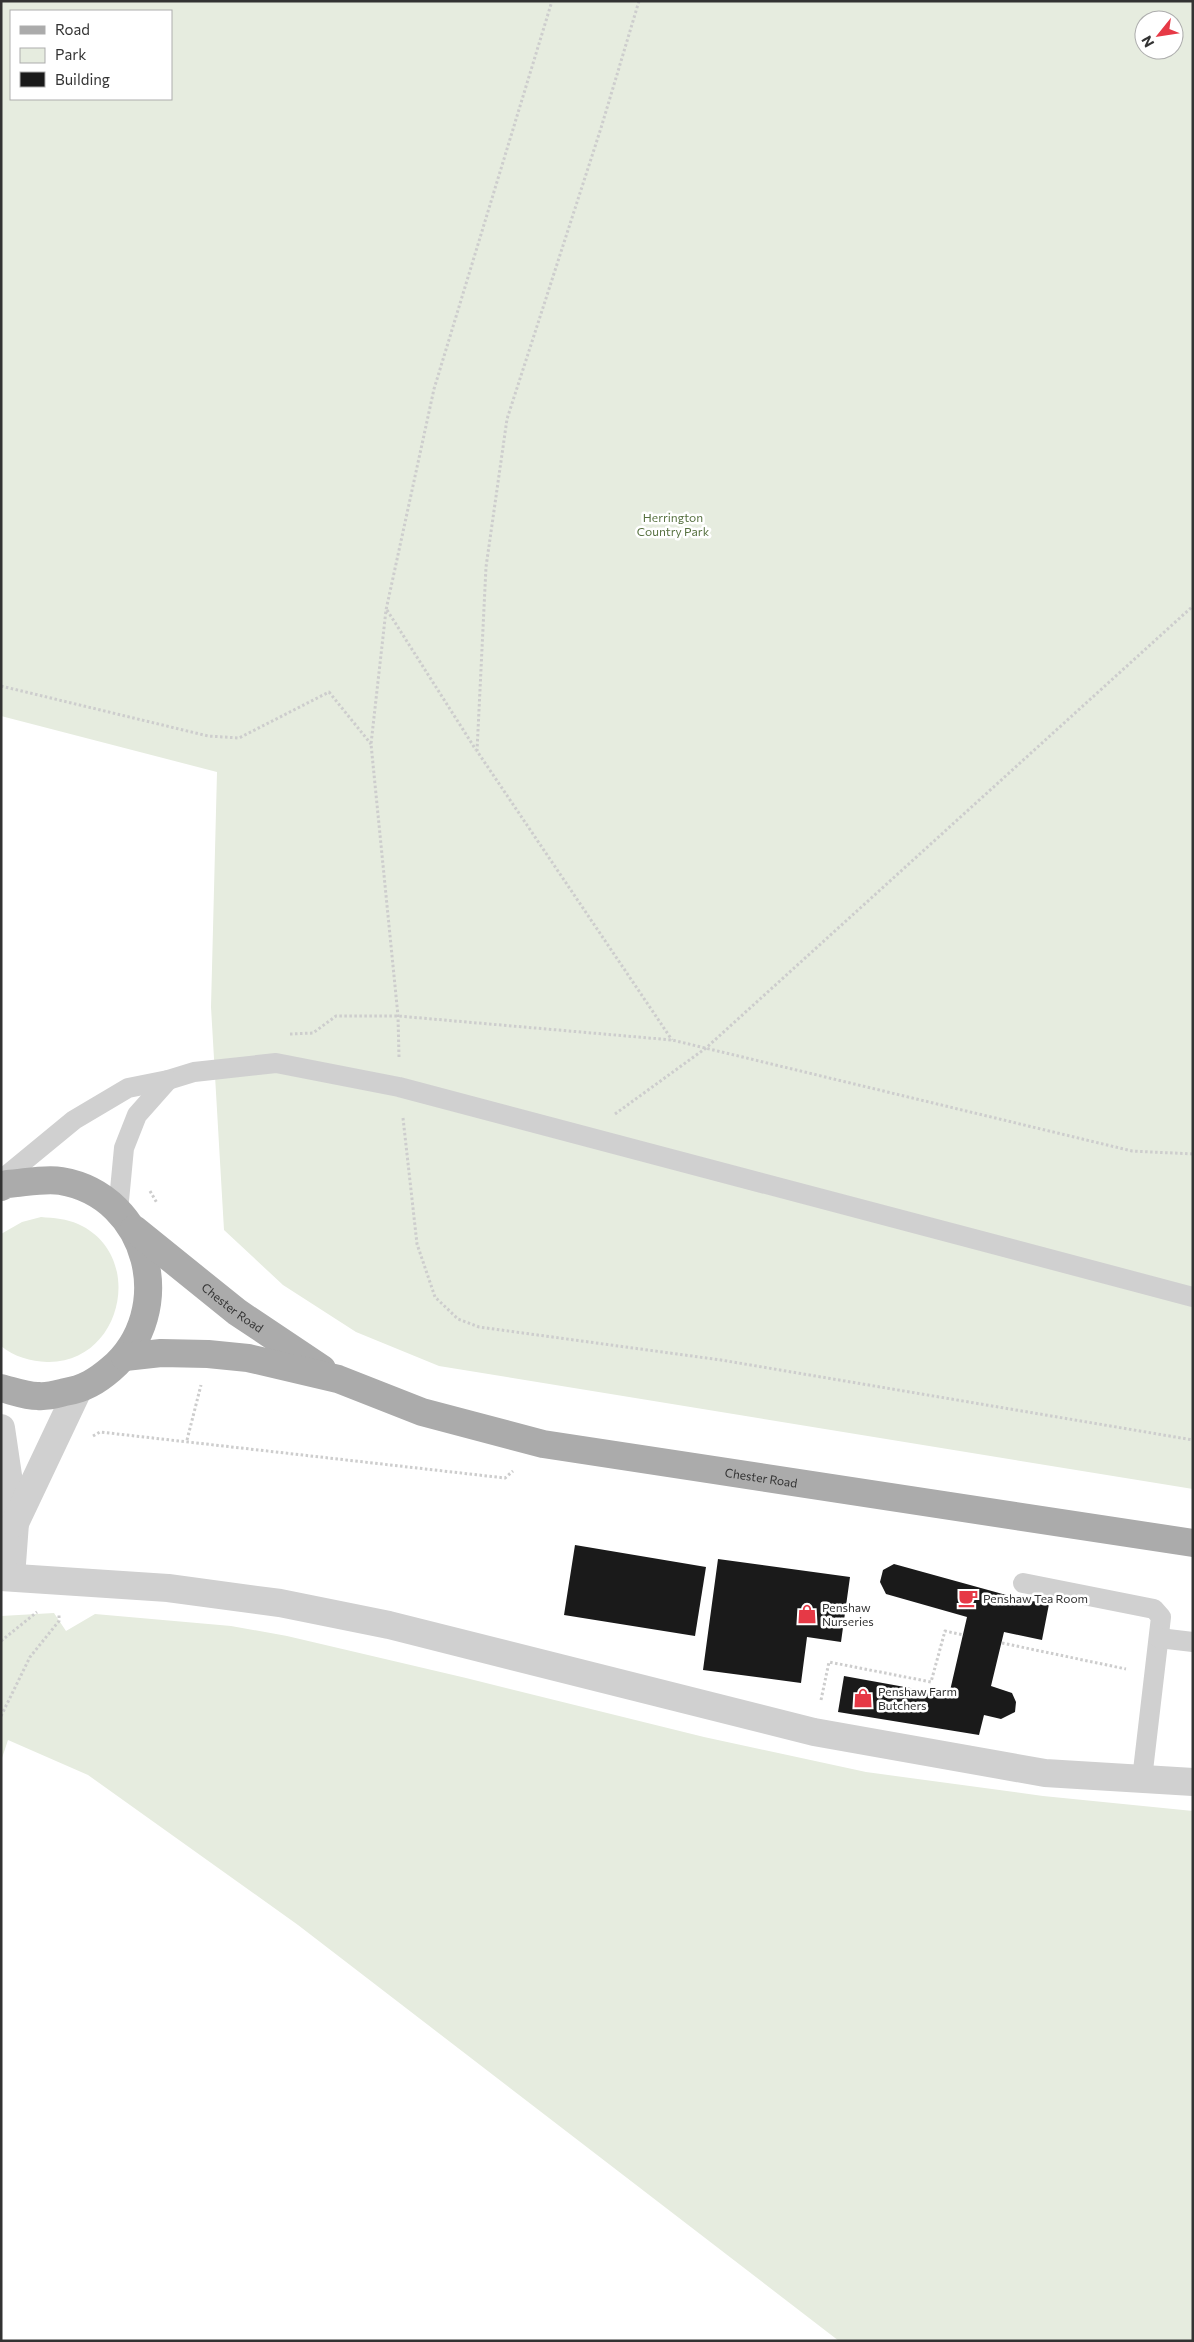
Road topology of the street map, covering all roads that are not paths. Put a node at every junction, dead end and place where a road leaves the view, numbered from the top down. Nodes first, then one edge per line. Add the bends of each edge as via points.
1 (168, 1080) junction
2 (1, 1180) edge
3 (1, 1187) edge
4 (126, 1220) junction
5 (1193, 1297) edge
6 (125, 1357) junction
7 (338, 1379) junction
8 (1, 1388) edge
9 (78, 1390) junction
10 (1, 1428) edge
11 (15, 1523) junction
12 (1193, 1543) edge
13 (6, 1577) edge
14 (1023, 1583) dead end
15 (1159, 1638) junction
16 (1193, 1642) edge
17 (1142, 1779) junction
18 (1193, 1782) edge

1 - 2 lane via 128,1088 74,1120
1 - 4 lane via 137,1115 124,1148
1 - 5 lane via 216,1068 276,1063 399,1087
3 - 4 main road, Chester Road via 60,1180 95,1193
4 - 6 main road via 143,1251 149,1302 137,1340
4 - 7 main road, Chester Road via 237,1312
6 - 7 main road, Chester Road via 161,1353 248,1358
6 - 9 main road via 96,1382
7 - 12 main road, Chester Road via 422,1412 542,1444
8 - 9 main road via 39,1396
9 - 11 street
10 - 11 street
11 - 13 street
13 - 17 street via 168,1588 280,1603 389,1625 814,1732 1044,1772
14 - 15 lane via 1154,1609 1161,1617
15 - 16 lane
15 - 17 lane
17 - 18 street

